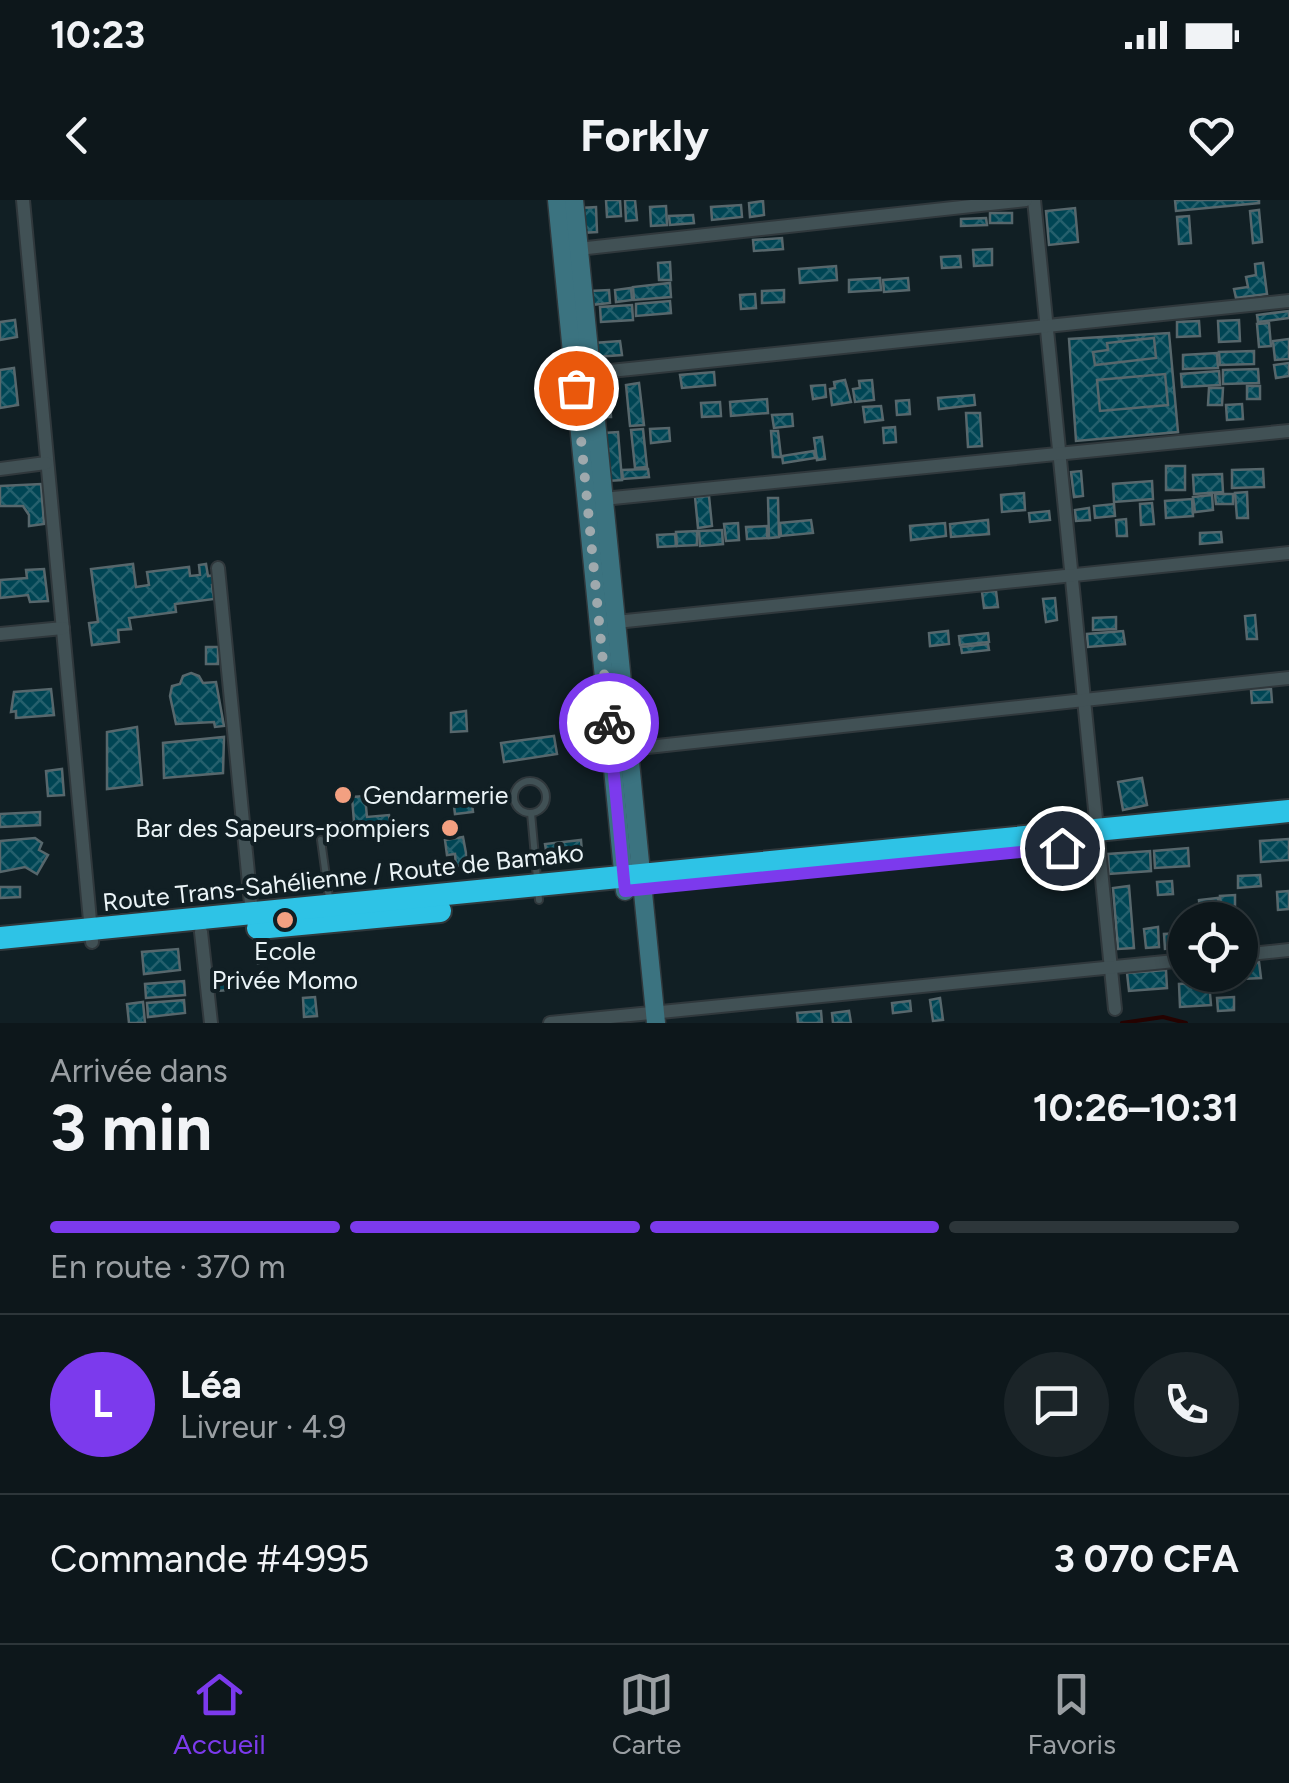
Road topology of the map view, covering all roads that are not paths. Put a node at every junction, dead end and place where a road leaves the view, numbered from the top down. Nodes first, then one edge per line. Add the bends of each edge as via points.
1 (23, 200) edge
2 (558, 200) edge
3 (574, 200) edge
4 (1026, 200) edge
5 (1034, 200) edge
6 (578, 250) junction
7 (1289, 301) edge
8 (1047, 325) junction
9 (592, 373) junction
10 (1289, 431) edge
11 (1060, 454) junction
12 (46, 464) junction
13 (0, 470) edge
14 (604, 499) junction
15 (1289, 554) edge
16 (218, 568) dead end
17 (1072, 577) junction
18 (616, 622) junction
19 (63, 628) junction
20 (0, 634) edge
21 (1289, 678) edge
22 (1085, 700) junction
23 (629, 749) junction
24 (1289, 811) edge
25 (531, 814) junction
26 (1289, 826) edge
27 (1099, 837) junction
28 (321, 840) dead end
29 (633, 883) junction
30 (538, 893) junction
31 (252, 914) junction
32 (331, 914) junction
33 (201, 932) junction
34 (91, 936) junction
35 (0, 938) edge
36 (0, 950) edge
37 (1289, 950) edge
38 (1258, 953) edge
39 (1168, 962) edge
40 (1112, 967) junction
41 (1116, 1009) dead end
42 (656, 1018) edge
43 (212, 1023) edge
44 (550, 1023) edge

1 - 12 street
2 - 29 street
3 - 6 street
4 - 6 street
5 - 8 street
6 - 9 street
7 - 8 street
8 - 9 street
8 - 11 street
9 - 14 street
10 - 11 street
11 - 14 street
11 - 17 street
12 - 13 street
12 - 19 street
14 - 18 street
15 - 17 street
16 - 31 street
17 - 18 street
17 - 22 street
18 - 23 street
19 - 20 street
19 - 34 street
21 - 22 street
22 - 23 street
22 - 27 street
23 - 29 street
24 - 27 highway, Route Trans-Sahélienne / Route de Bamako
25 - 25 lane via 546,796 530,781 516,790 515,800
25 - 30 lane
26 - 27 highway, Route Trans-Sahélienne / Route de Bamako
27 - 29 highway, Route Trans-Sahélienne / Route de Bamako
27 - 40 street
28 - 32 lane
29 - 30 highway, Route Trans-Sahélienne / Route de Bamako
29 - 42 street
30 - 32 highway, Route Trans-Sahélienne / Route de Bamako
31 - 32 highway, Route Trans-Sahélienne / Route de Bamako
31 - 34 highway, Route Trans-Sahélienne / Route de Bamako
32 - 33 highway, Route Trans-Sahélienne / Route de Bamako
33 - 34 highway, Route Trans-Sahélienne / Route de Bamako
33 - 43 street
34 - 35 highway, Route Trans-Sahélienne / Route de Bamako
34 - 36 highway, Route Trans-Sahélienne / Route de Bamako
37 - 38 street
39 - 40 street
40 - 41 street
40 - 42 street
42 - 44 street

